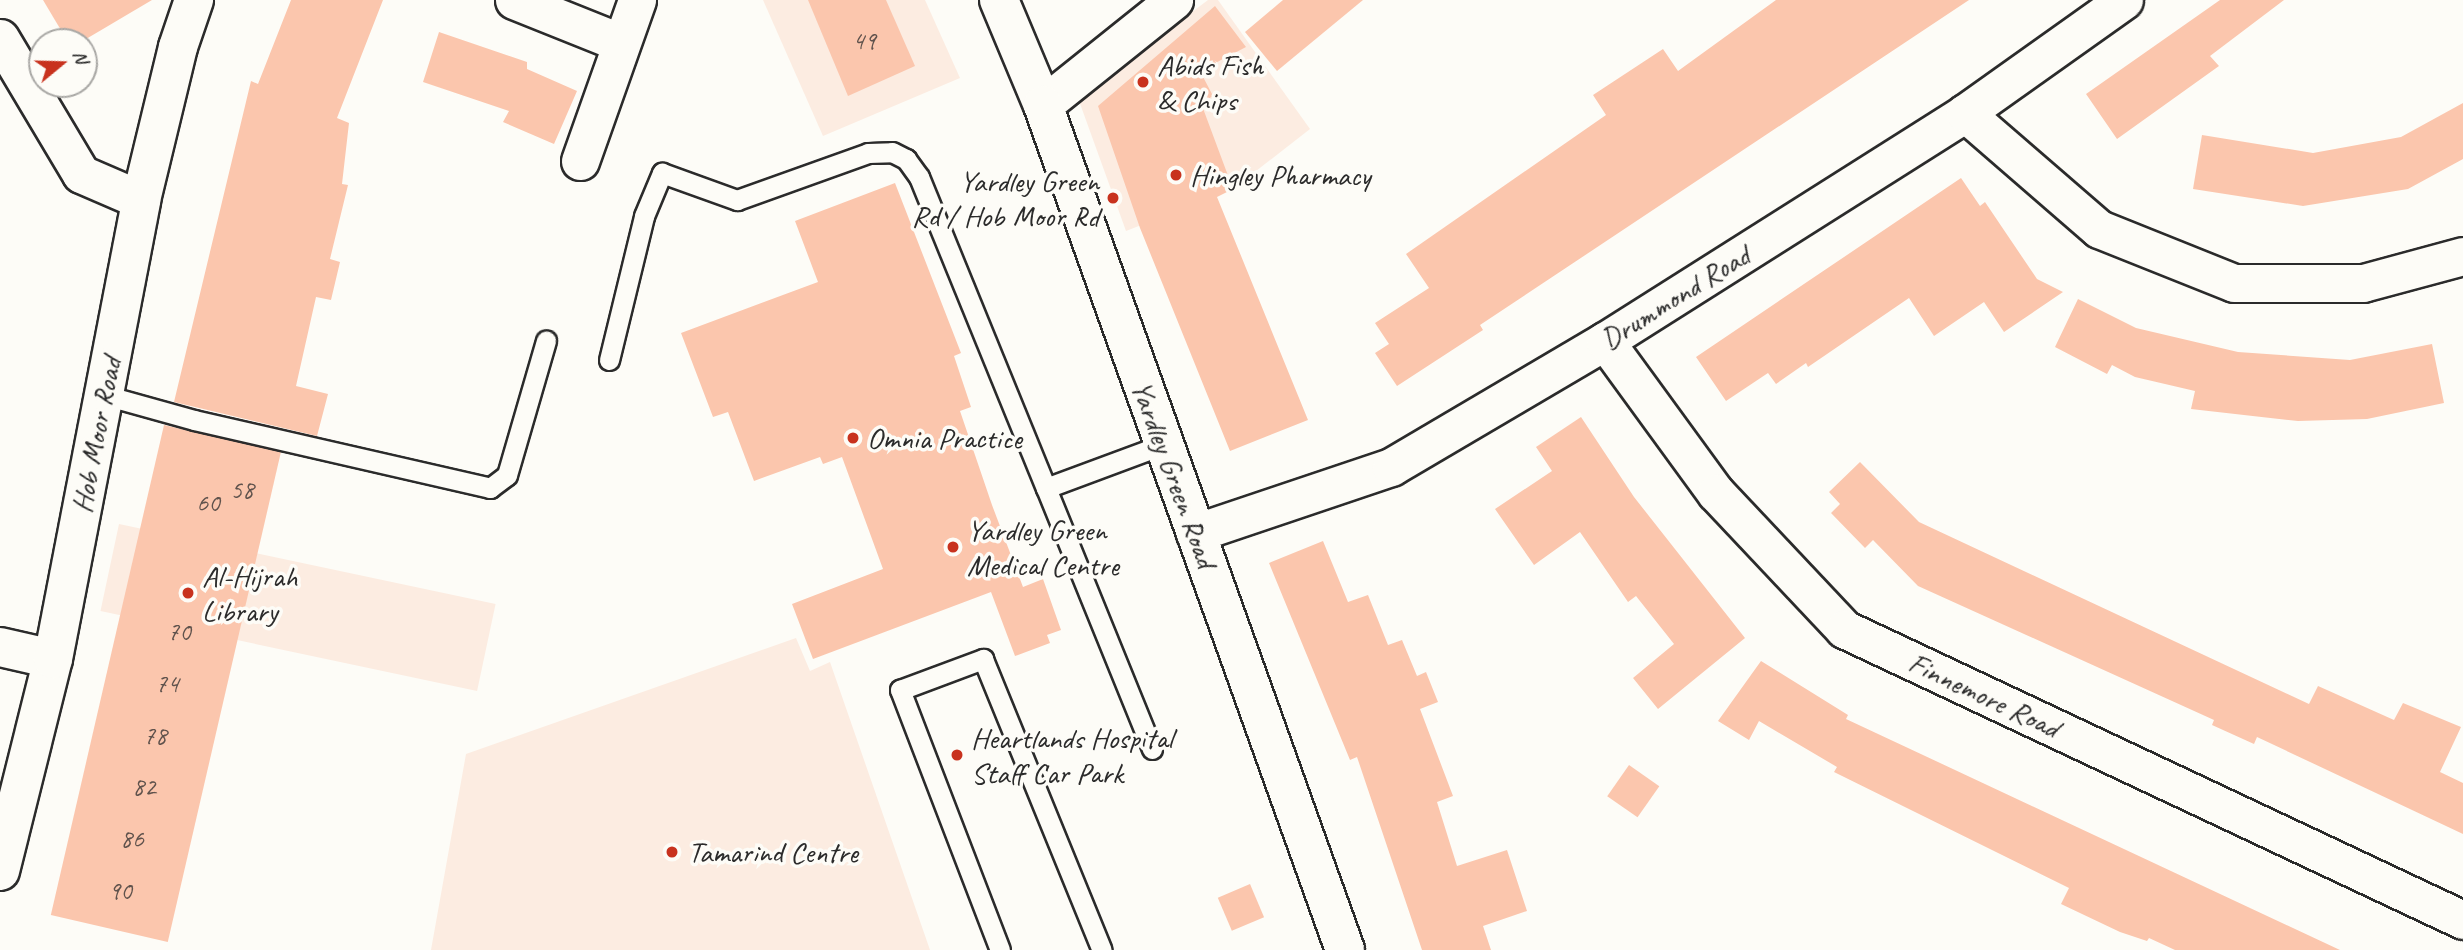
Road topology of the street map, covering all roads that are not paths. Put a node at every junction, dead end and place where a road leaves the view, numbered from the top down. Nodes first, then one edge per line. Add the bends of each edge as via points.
1 (194, 0) edge
2 (513, 0) edge
3 (637, 0) edge
4 (999, 0) edge
5 (1174, 0) edge
6 (2124, 0) edge
7 (0, 38) edge
8 (619, 42) junction
9 (1043, 106) junction
10 (1965, 113) junction
11 (580, 161) dead end
12 (141, 200) junction
13 (2463, 256) edge
14 (546, 341) dead end
15 (1605, 341) junction
16 (609, 360) dead end
17 (104, 395) junction
18 (1164, 444) junction
19 (1046, 488) junction
20 (1195, 533) junction
21 (0, 647) edge
22 (53, 659) junction
23 (1152, 749) dead end
24 (0, 871) edge
25 (2463, 920) edge
26 (1339, 948) edge
27 (1000, 950) edge
28 (1102, 950) edge

1 - 12 street, Hob Moor Road
2 - 8 street
3 - 8 street
4 - 9 street, Yardley Green Road
5 - 9 street
6 - 10 street, Drummond Road
7 - 12 street via 81,174
8 - 11 street
9 - 18 street, Yardley Green Road
10 - 13 street via 2099,229 2234,283 2363,283 2415,273
10 - 15 street, Drummond Road
12 - 17 street, Hob Moor Road
14 - 17 lane via 507,475 490,488
15 - 20 street, Drummond Road via 1391,467
15 - 25 street, Finnemore Road via 1716,493 1844,629
16 - 19 lane via 644,216 662,173 737,200 868,153 892,152 906,159 919,177
17 - 22 street, Hob Moor Road
18 - 19 lane
18 - 20 street, Yardley Green Road
19 - 23 lane
20 - 26 street, Yardley Green Road
21 - 22 street
22 - 24 street, Hob Moor Road
27 - 28 lane via 900,690 983,659

